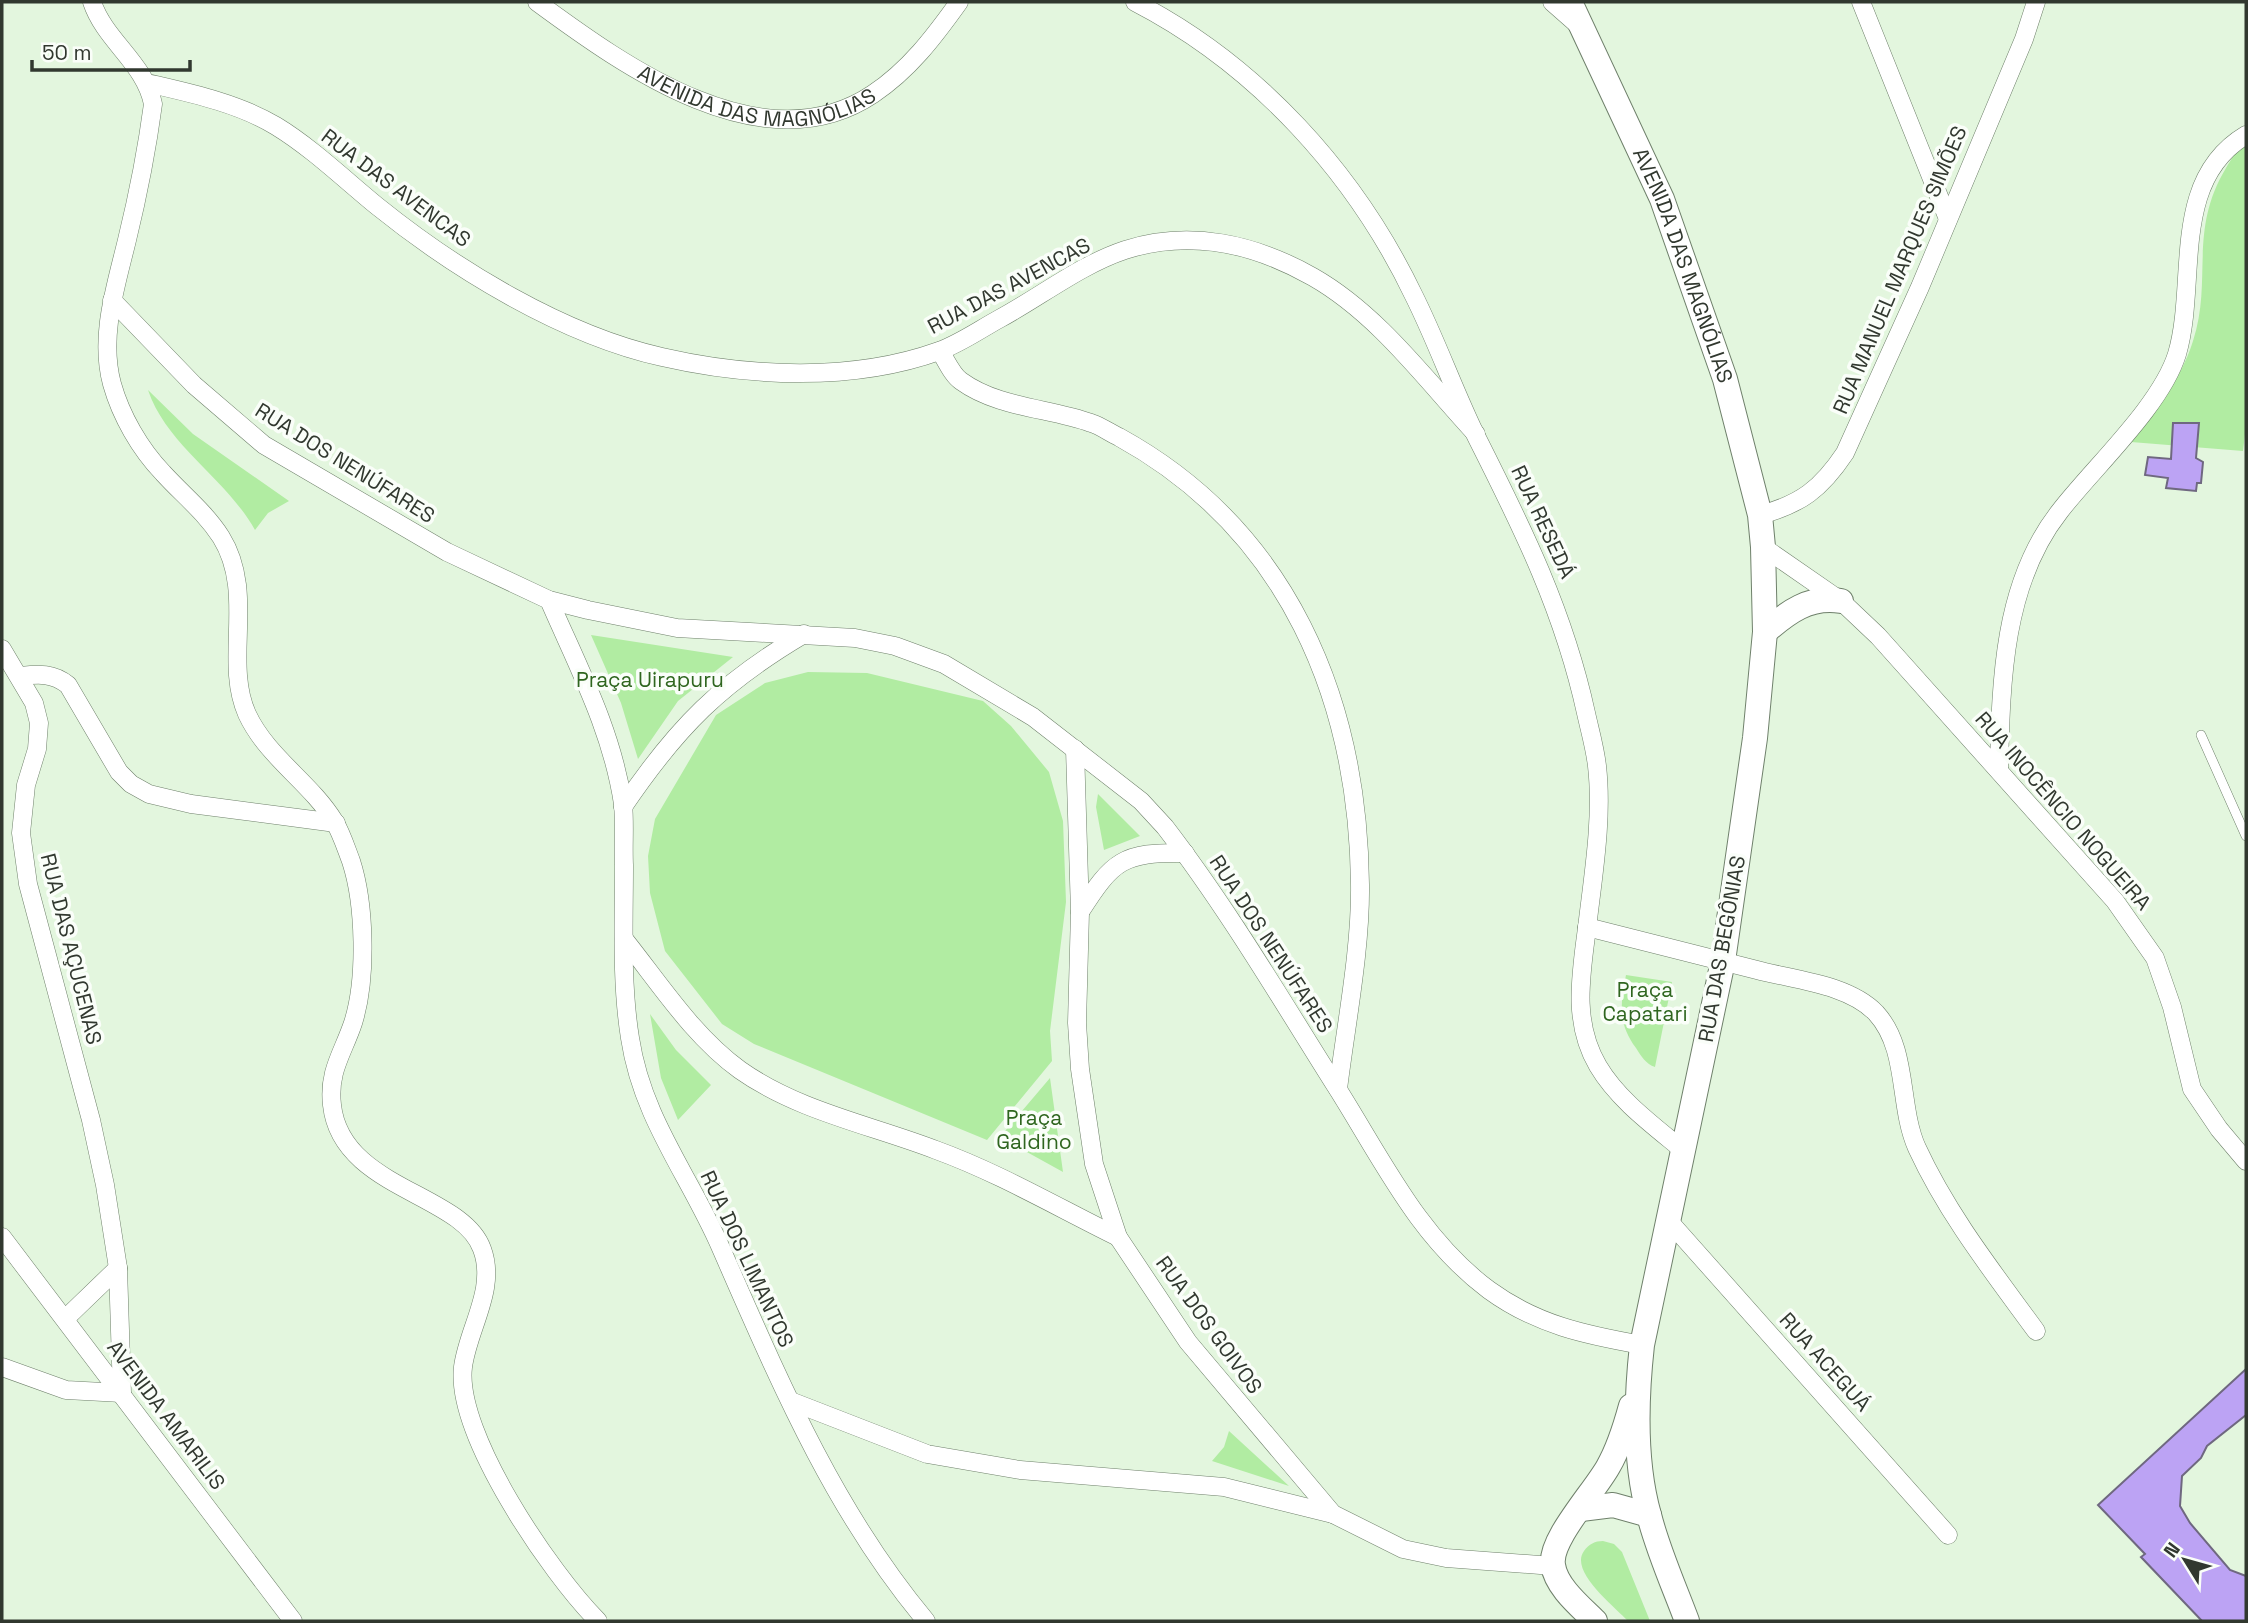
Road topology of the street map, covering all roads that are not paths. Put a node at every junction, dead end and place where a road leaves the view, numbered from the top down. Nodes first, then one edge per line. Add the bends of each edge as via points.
1 (92, 2) edge
2 (537, 2) edge
3 (959, 2) edge
4 (1135, 2) edge
5 (1552, 2) edge
6 (1570, 2) edge
7 (1861, 2) edge
8 (2036, 2) edge
9 (1579, 27) junction
10 (147, 83) junction
11 (2246, 135) edge
12 (1948, 219) junction
13 (112, 300) junction
14 (940, 351) junction
15 (1476, 434) junction
16 (1759, 515) junction
17 (1763, 547) junction
18 (549, 600) junction
19 (1841, 601) junction
20 (1765, 632) junction
21 (804, 634) junction
22 (2, 649) edge
23 (21, 676) junction
24 (2201, 735) dead end
25 (1075, 749) junction
26 (1999, 769) junction
27 (623, 807) junction
28 (336, 823) junction
29 (2246, 836) edge
30 (1185, 853) junction
31 (1080, 912) junction
32 (1587, 926) junction
33 (624, 939) junction
34 (1723, 961) junction
35 (1338, 1089) junction
36 (1684, 1151) junction
37 (2246, 1161) edge
38 (1668, 1220) junction
39 (2, 1237) edge
40 (1118, 1237) junction
41 (118, 1268) junction
42 (65, 1320) junction
43 (2036, 1331) dead end
44 (1642, 1345) junction
45 (2, 1367) edge
46 (1639, 1379) junction
47 (122, 1393) junction
48 (793, 1402) junction
49 (1581, 1509) junction
50 (1333, 1514) junction
51 (1649, 1515) junction
52 (1948, 1535) dead end
53 (1553, 1566) junction
54 (293, 1621) edge
55 (598, 1621) edge
56 (926, 1621) edge
57 (1595, 1621) edge
58 (1687, 1621) edge

1 - 10 street via 108,32
2 - 3 street, AVENIDA DAS MAGNÓLIAS via 624,61 706,105 744,115 808,118 845,109 901,74
4 - 15 street, RUA RESEDÁ via 1177,24 1238,69 1296,124 1355,193 1413,293
5 - 9 street, AVENIDA DAS MAGNÓLIAS
6 - 9 main road, AVENIDA DAS MAGNÓLIAS
7 - 12 street
8 - 12 street, RUA MANUEL MARQUES SIMÕES
9 - 16 main road, AVENIDA DAS MAGNÓLIAS via 1662,199 1725,379
10 - 13 street via 153,104 151,121
10 - 14 street, RUA DAS AVENCAS via 216,102 276,126 444,255 526,303 601,338 657,356 722,369 862,369
11 - 26 street via 2222,156 2204,185 2192,220 2185,316 2176,356 2155,394 2059,512 2032,554 2017,593 2006,659
12 - 16 street, RUA MANUEL MARQUES SIMÕES via 1845,453 1830,476 1809,495 1790,507
13 - 18 street, RUA DOS NENÚFARES via 194,385 264,445 447,552
13 - 28 street via 108,362 129,425 143,450 223,540 234,571 240,605 240,687 246,711 282,764
14 - 15 street, RUA DAS AVENCAS via 1124,251 1172,239 1224,241 1278,259 1354,305
14 - 35 street via 959,380 992,397 1093,423 1146,452 1193,488 1245,540 1285,593 1316,653 1336,706 1357,821 1360,887
15 - 32 street, RUA RESEDÁ via 1549,587 1577,675 1597,766 1598,810
16 - 17 main road, RUA DAS BEGÔNIAS
17 - 19 street, RUA INOCÊNCIO NOGUEIRA
17 - 20 main road, RUA DAS BEGÔNIAS
18 - 21 street via 677,628
18 - 27 street, RUA DOS LIMANTOS via 602,718
19 - 20 main road via 1821,598 1786,613
19 - 26 street, RUA INOCÊNCIO NOGUEIRA
20 - 34 main road, RUA DAS BEGÔNIAS
21 - 25 street, RUA DOS NENÚFARES via 895,646 944,664 1021,709
21 - 27 street via 725,685 689,719
22 - 23 street, RUA DAS AÇUCENAS
23 - 28 street via 43,674 68,685 119,772 149,794
23 - 41 street, RUA DAS AÇUCENAS via 39,723 21,833 28,884 91,1120
24 - 29 lane
25 - 30 street, RUA DOS NENÚFARES via 1142,801
25 - 31 street, RUA DOS GOIVOS
26 - 37 street, RUA INOCÊNCIO NOGUEIRA via 2115,901 2155,958 2192,1089
27 - 33 street, RUA DOS LIMANTOS
28 - 55 street via 359,890 361,936 358,999 333,1077 335,1122 351,1150 453,1217 482,1247 487,1274 462,1369 472,1427 552,1569
30 - 31 street via 1126,859 1099,882
30 - 35 street, RUA DOS NENÚFARES
31 - 40 street, RUA DOS GOIVOS via 1076,1023 1080,1069 1094,1164
32 - 34 street
32 - 36 street, RUA RESEDÁ via 1580,1013 1597,1065 1614,1088
33 - 40 street via 712,1046 769,1088 948,1155
33 - 48 street, RUA DOS LIMANTOS via 630,1038 643,1093 659,1134 720,1245 766,1355
34 - 36 main road, RUA DAS BEGÔNIAS
34 - 43 street via 1832,989 1874,1011 1895,1044 1906,1114 1930,1174 1972,1243
35 - 44 street, RUA DOS NENÚFARES via 1408,1205 1458,1265 1517,1307 1563,1329
36 - 38 main road, RUA DAS BEGÔNIAS
38 - 44 main road, RUA DAS BEGÔNIAS
38 - 52 street, RUA ACEGUÁ
39 - 42 street, AVENIDA AMARILIS
40 - 50 street, RUA DOS GOIVOS via 1188,1342
41 - 42 street
41 - 47 street, RUA DAS AÇUCENAS
42 - 47 street, AVENIDA AMARILIS
44 - 46 main road, RUA DAS BEGÔNIAS
45 - 47 street via 66,1390
46 - 49 main road, RUA DAS BEGÔNIAS via 1623,1437
46 - 51 main road, RUA DAS BEGÔNIAS via 1642,1470
47 - 54 street, AVENIDA AMARILIS
48 - 50 street via 927,1454 1020,1470 1224,1487
48 - 56 street, RUA DOS LIMANTOS via 829,1480 869,1545
49 - 51 main road via 1613,1505
49 - 53 main road, RUA DAS BEGÔNIAS via 1558,1538
50 - 53 street, RUA DOS GOIVOS via 1404,1549 1471,1561
51 - 58 main road, RUA DAS BEGÔNIAS
53 - 57 main road via 1559,1581

